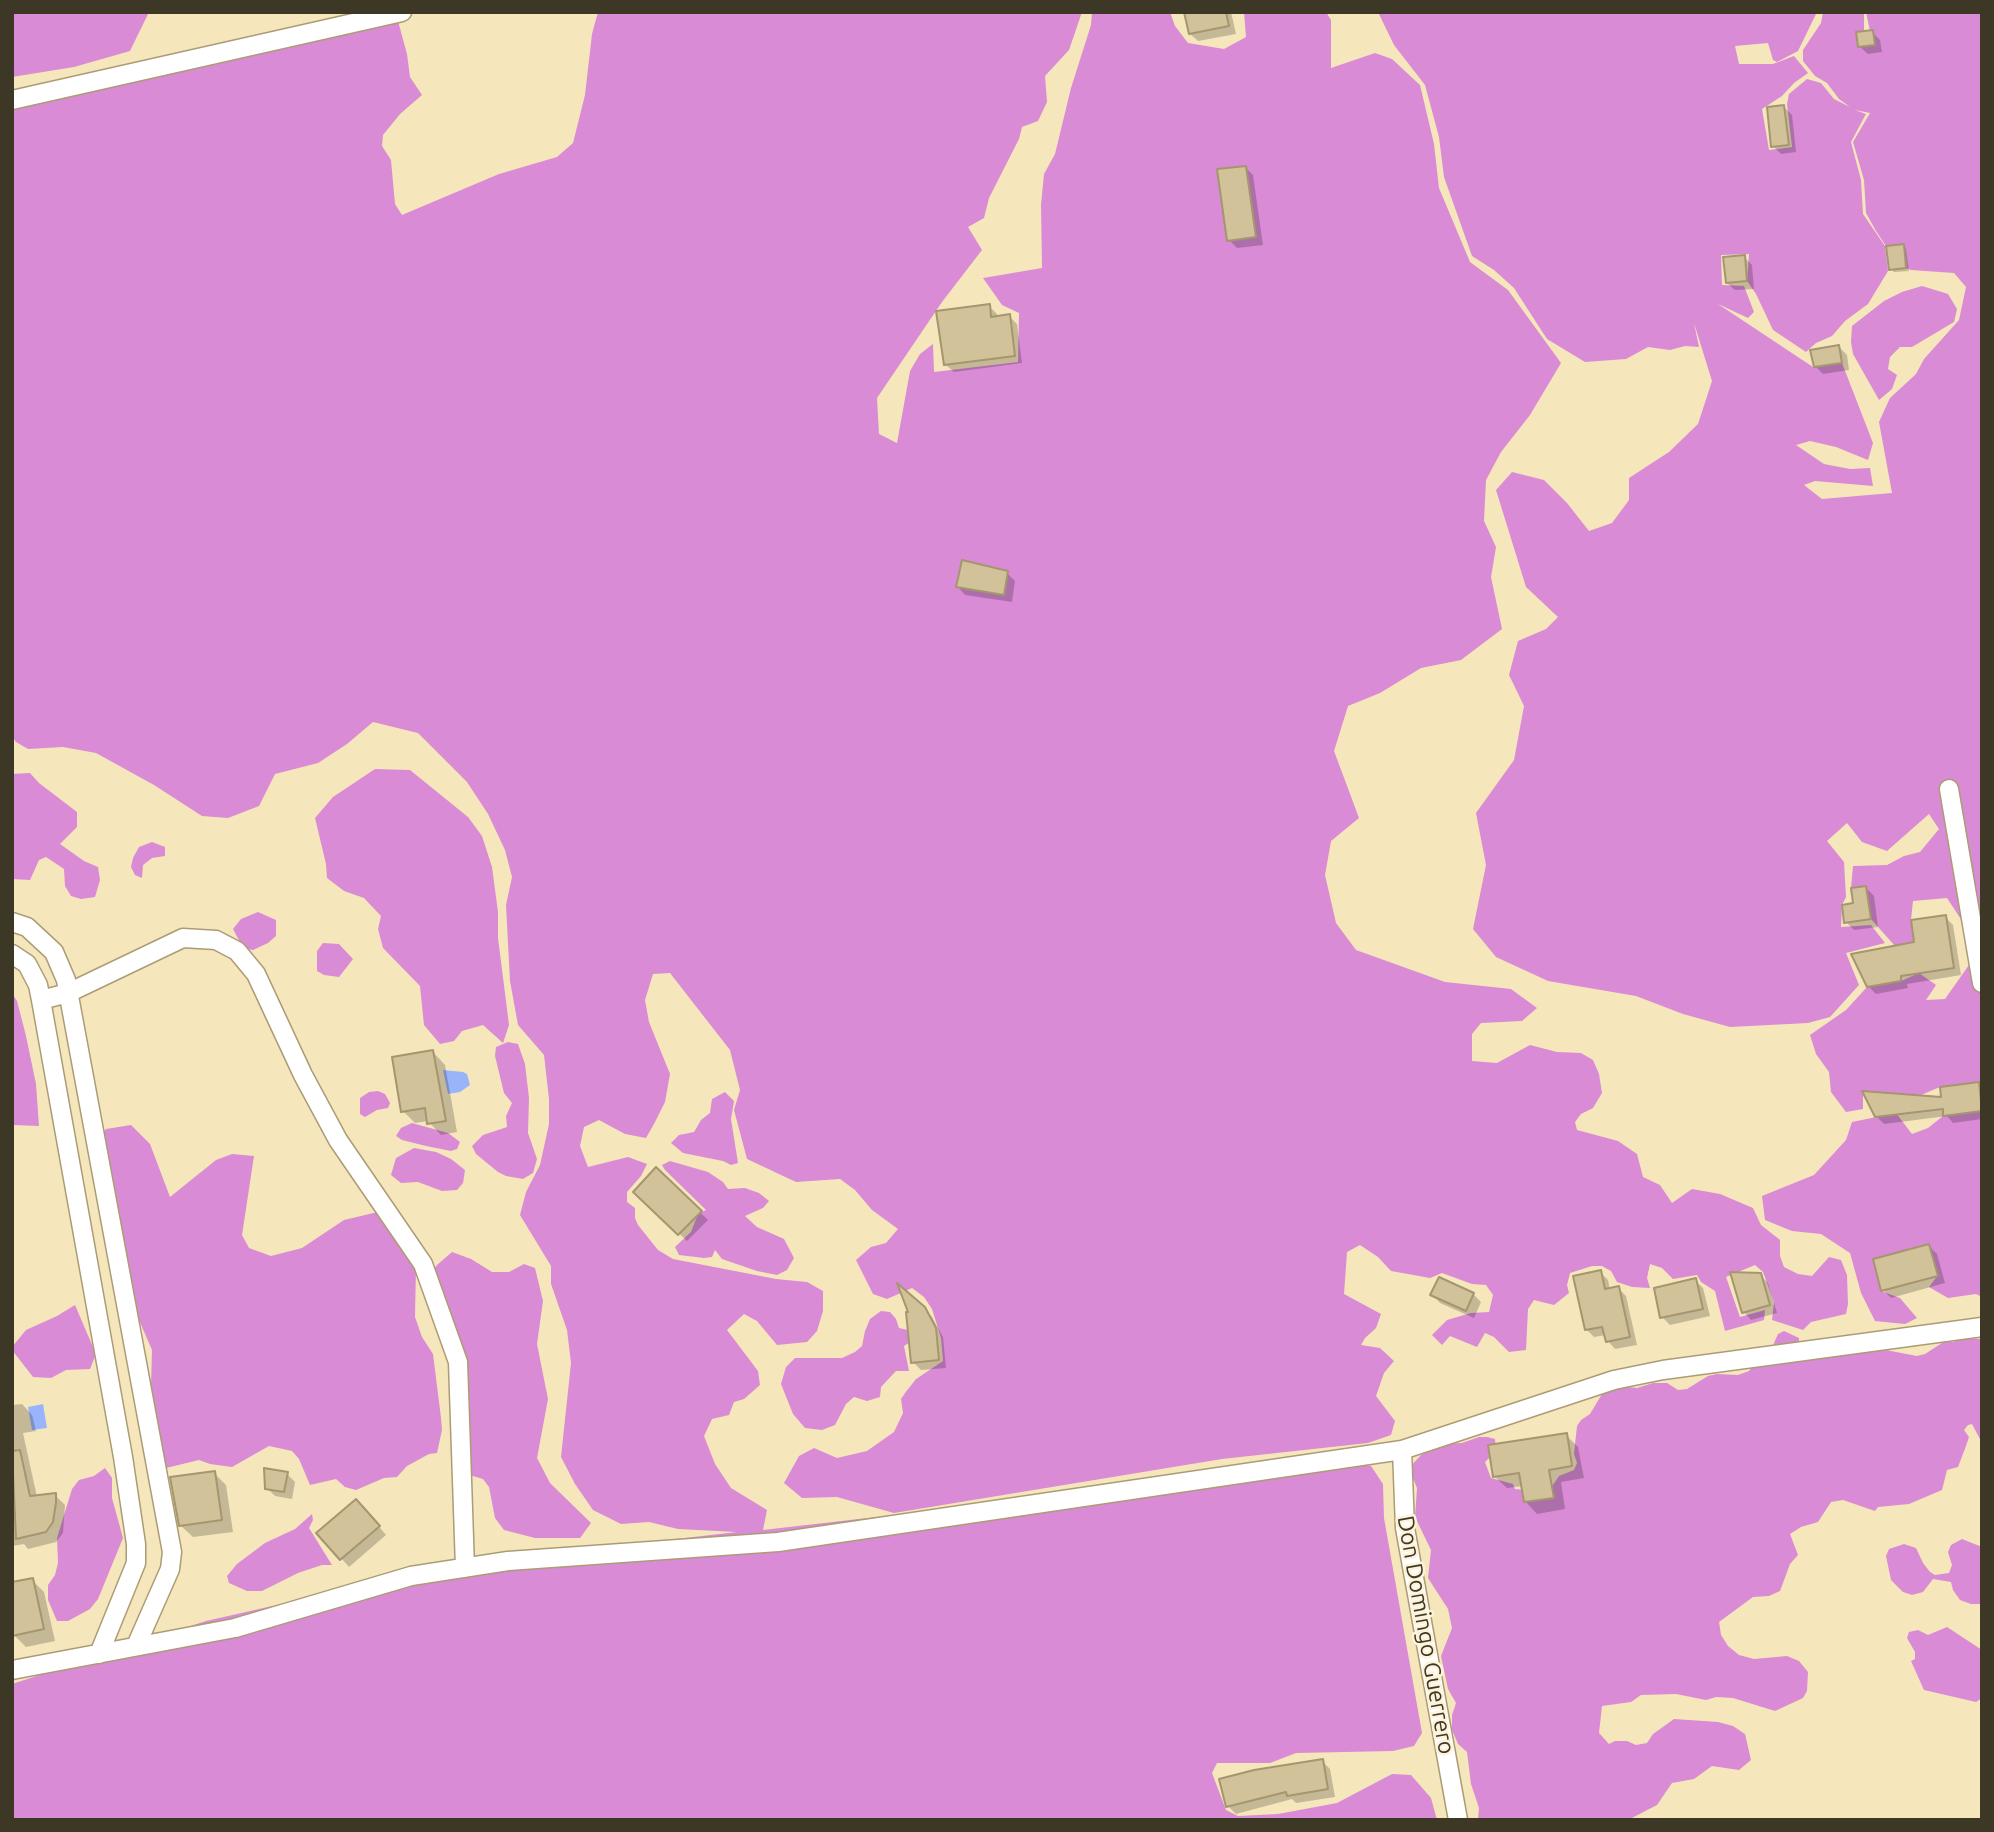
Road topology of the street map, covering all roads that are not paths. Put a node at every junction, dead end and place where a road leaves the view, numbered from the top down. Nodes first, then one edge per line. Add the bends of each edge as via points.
1 (402, 12) edge
2 (12, 100) edge
3 (1949, 789) dead end
4 (12, 922) edge
5 (12, 954) edge
6 (1982, 983) edge
7 (68, 993) junction
8 (41, 1000) junction
9 (1982, 1327) edge
10 (1402, 1450) junction
11 (465, 1568) junction
12 (136, 1646) junction
13 (99, 1654) junction
14 (12, 1670) edge
15 (1458, 1820) edge

1 - 2 street
3 - 6 street
4 - 7 street via 27,928 54,952
5 - 8 street via 27,964
7 - 8 street
7 - 11 street via 183,938 216,940 237,951 256,974 338,1140 424,1264 458,1362
7 - 12 street via 172,1552 170,1569
8 - 13 street via 135,1544 136,1563
9 - 10 street via 1614,1380
10 - 11 street via 778,1542
10 - 15 street, Don Domingo Guerrero via 1405,1528
11 - 12 street via 411,1576 235,1628
12 - 13 street
13 - 14 street

